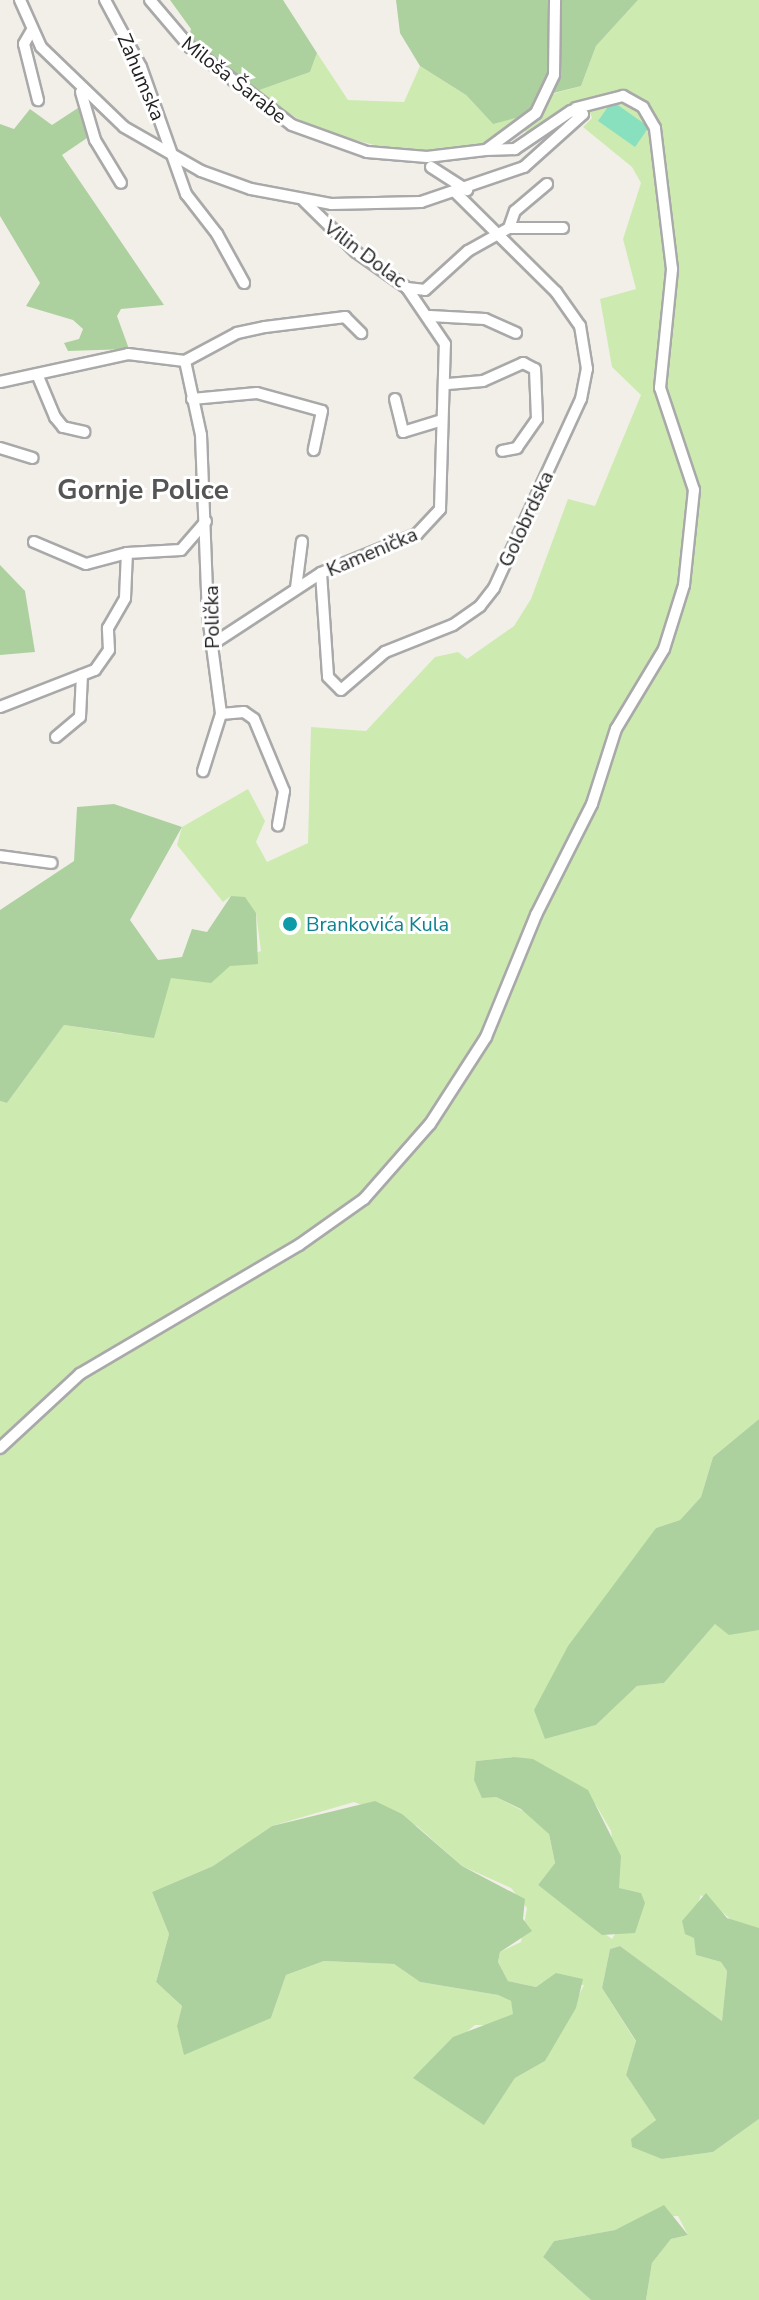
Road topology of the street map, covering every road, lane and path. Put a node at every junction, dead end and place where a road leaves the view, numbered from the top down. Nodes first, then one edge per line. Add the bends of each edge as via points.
1 (20, 0) edge
2 (105, 0) edge
3 (150, 0) edge
4 (555, 0) edge
5 (32, 30) junction
6 (81, 92) junction
7 (38, 100) dead end
8 (576, 108) junction
9 (486, 150) junction
10 (169, 155) junction
11 (431, 167) dead end
12 (121, 183) dead end
13 (547, 184) dead end
14 (461, 191) junction
15 (304, 201) junction
16 (509, 228) junction
17 (563, 228) dead end
18 (497, 236) junction
19 (244, 283) dead end
20 (407, 288) junction
21 (430, 316) junction
22 (361, 333) dead end
23 (516, 333) dead end
24 (185, 361) junction
25 (37, 374) junction
26 (0, 382) edge
27 (448, 384) junction
28 (192, 399) junction
29 (395, 399) dead end
30 (440, 421) junction
31 (84, 432) dead end
32 (0, 448) edge
33 (314, 450) dead end
34 (502, 451) dead end
35 (33, 458) dead end
36 (207, 519) junction
37 (302, 541) dead end
38 (34, 542) dead end
39 (127, 553) junction
40 (321, 573) junction
41 (296, 588) junction
42 (211, 645) junction
43 (82, 675) junction
44 (0, 707) edge
45 (221, 714) junction
46 (56, 737) dead end
47 (203, 771) dead end
48 (278, 825) dead end
49 (0, 856) edge
50 (52, 863) dead end
51 (0, 1448) edge

1 - 5 street
2 - 10 street, Zahumska via 141,67 169,138
3 - 9 street, Miloša Šarabe via 171,29 239,89 315,135 397,156
4 - 9 street, Miloša Šarabe via 558,49 548,91 523,127
5 - 6 street
5 - 7 street via 24,44
6 - 10 street
6 - 12 street via 95,140
8 - 9 street via 515,149
8 - 14 street via 583,114 579,122 524,167
8 - 51 street via 623,96 643,107 655,128 672,269 660,388 694,490 684,585 664,649 616,729 592,804 536,915 486,1037 430,1124 364,1199 80,1374
10 - 15 street via 230,182
10 - 19 street, Zahumska via 186,194 217,234
11 - 14 street, Golobrdska
13 - 16 street, Vilin Dolac via 515,211
14 - 15 street via 402,205
14 - 18 street, Golobrdska
15 - 20 street, Vilin Dolac via 327,229
16 - 17 street
16 - 18 street, Vilin Dolac
18 - 20 street, Vilin Dolac via 468,251 439,283
18 - 40 street, Golobrdska via 575,318 587,369 581,399 494,588 465,618 385,652 341,690 328,677
20 - 21 street, Kamenička
21 - 23 street via 485,319
21 - 27 street, Kamenička via 445,344
22 - 24 street via 345,317 265,327 237,333
24 - 25 street via 128,354
24 - 28 street, Polička
25 - 26 street
25 - 31 street via 63,427
27 - 30 street, Kamenička
27 - 34 street via 483,381 523,363 535,369 537,419 517,448
28 - 33 street via 257,393 322,411
28 - 36 street, Polička
29 - 30 street via 403,432
30 - 40 street, Kamenička via 444,496 430,525
32 - 35 street
36 - 39 street via 181,550
36 - 42 street, Polička
37 - 41 street
38 - 39 street via 86,564
39 - 43 street via 125,598 108,628 109,650 95,670
40 - 41 street, Kamenička
41 - 42 street, Kamenička
42 - 45 street, Polička
43 - 44 street
43 - 46 street via 80,717
45 - 47 street, Polička
45 - 48 street via 244,712 254,719 284,791
49 - 50 street

